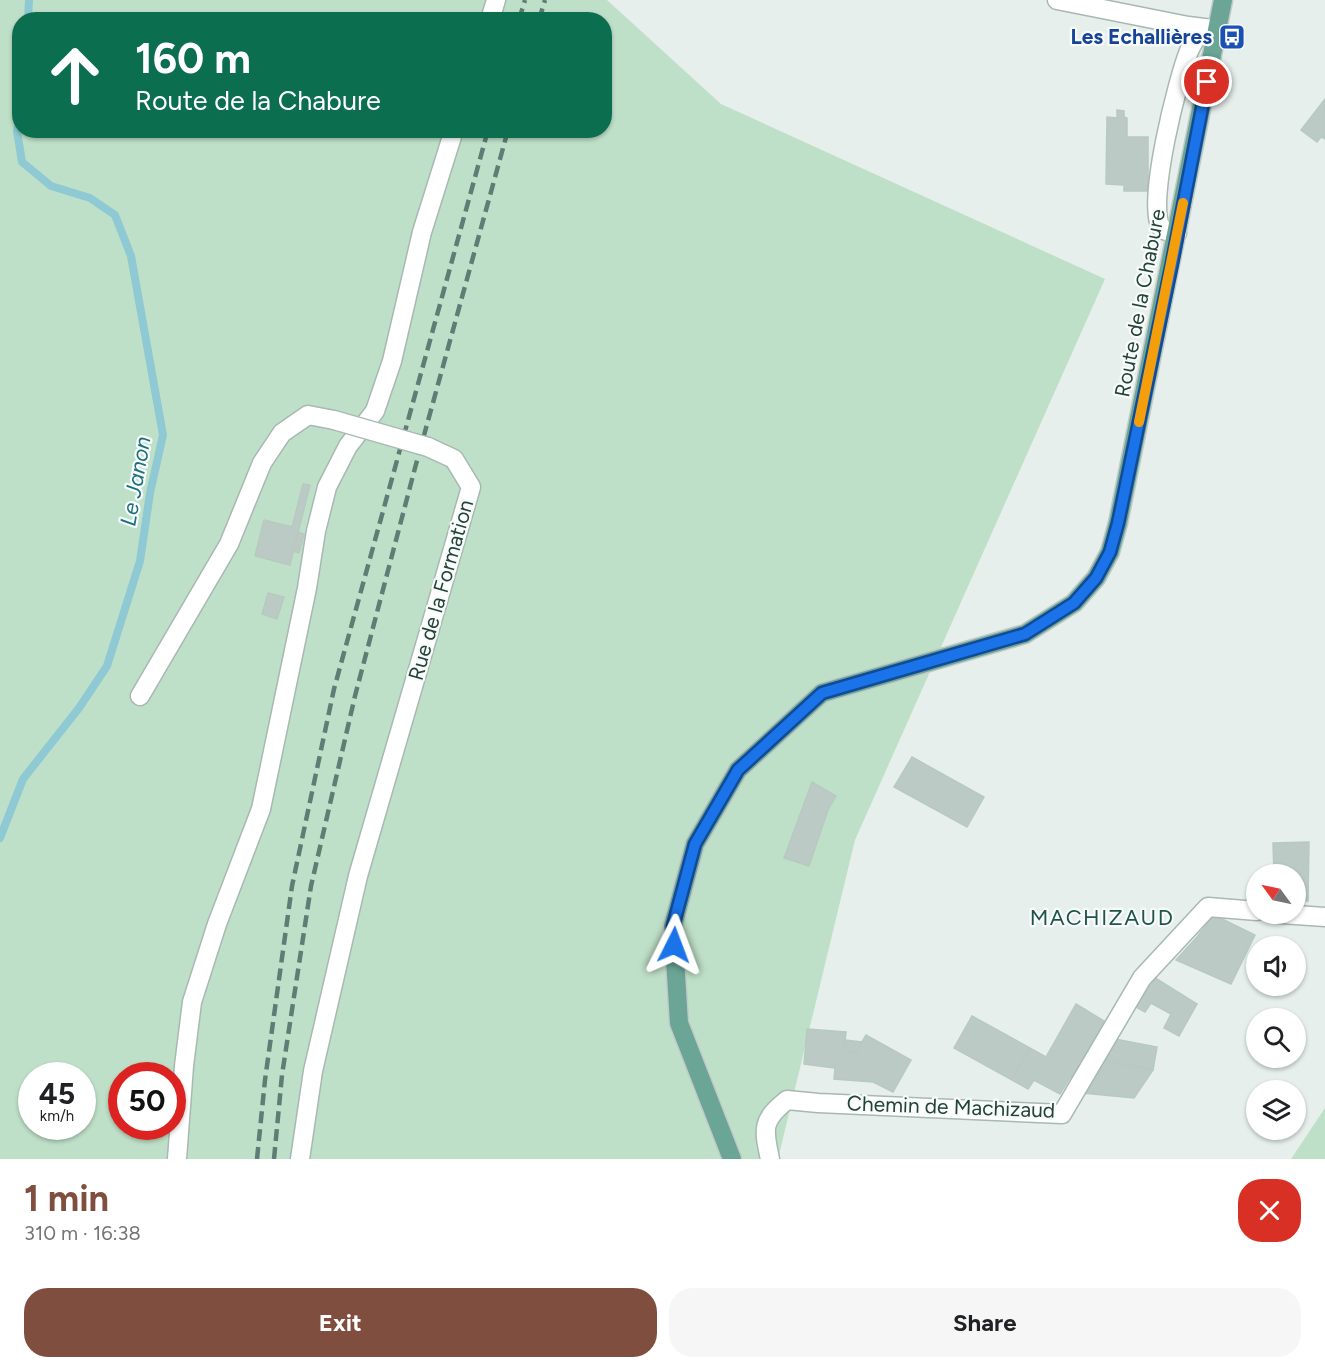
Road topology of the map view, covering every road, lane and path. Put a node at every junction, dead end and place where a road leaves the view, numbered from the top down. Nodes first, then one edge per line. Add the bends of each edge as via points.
1 (1057, 0) edge
2 (1223, 0) edge
3 (1211, 29) junction
4 (451, 138) edge
5 (1177, 233) junction
6 (140, 696) dead end
7 (1246, 910) edge
8 (1306, 916) edge
9 (1325, 917) edge
10 (177, 1159) edge
11 (300, 1159) edge
12 (732, 1159) edge
13 (770, 1159) edge

1 - 3 street
2 - 3 main road, Route de la Chabure
3 - 5 main road, Route de la Chabure
3 - 5 street via 1190,50 1183,68 1162,158 1158,221 1161,228
4 - 10 street via 422,232 392,361 375,411 348,446 327,487 261,809 192,1002
5 - 12 main road, Route de la Chabure via 1113,542 1096,578 1074,603 1025,634 822,693 738,770 695,844 673,926 679,1023
6 - 11 street, Rue de la Formation, bridge via 229,544 262,463 282,433 308,415 428,447 454,459 471,487 358,876 313,1071
7 - 13 street, Chemin de Machizaud via 1208,907 1142,978 1062,1114 788,1100 770,1114 765,1137
8 - 9 street

